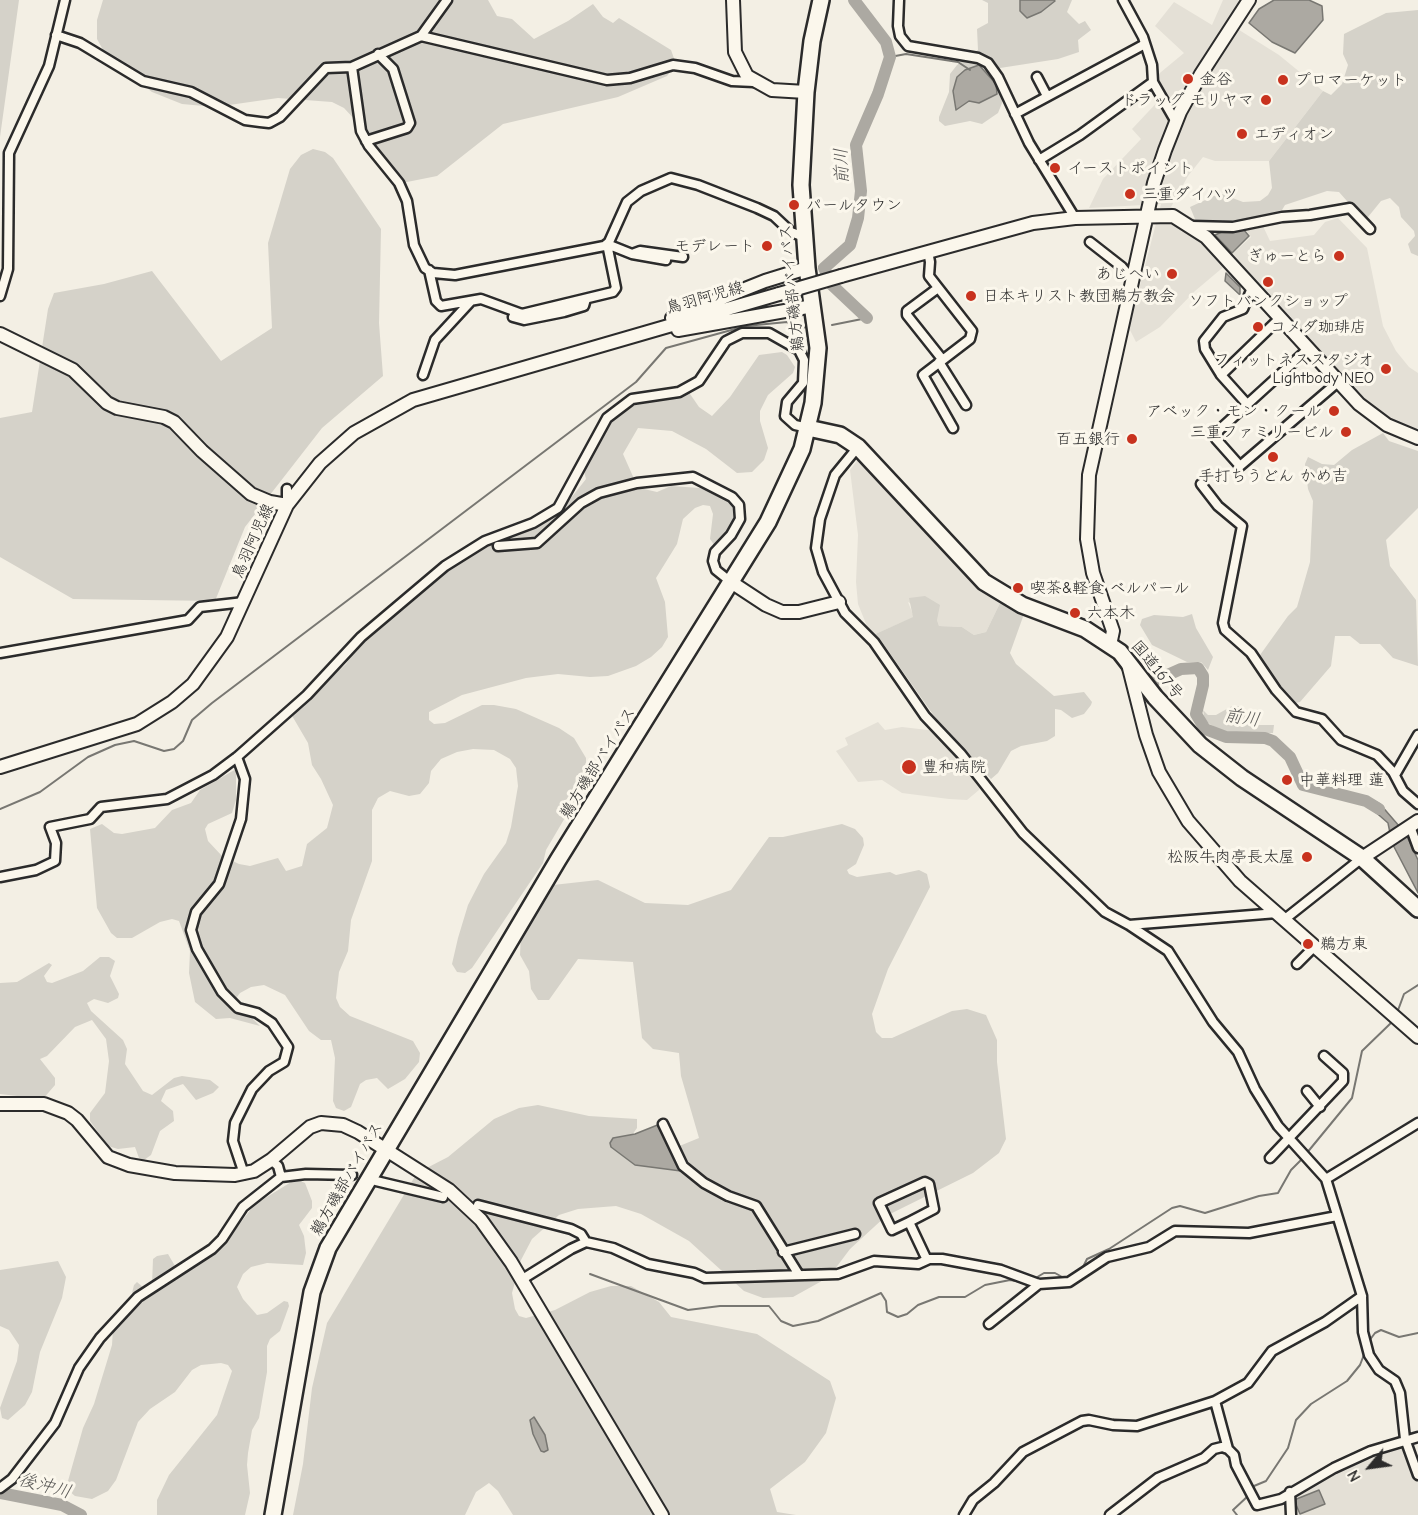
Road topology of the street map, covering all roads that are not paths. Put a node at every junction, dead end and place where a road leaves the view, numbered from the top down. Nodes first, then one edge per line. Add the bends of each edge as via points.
1 (65, 0) edge
2 (447, 0) edge
3 (733, 0) edge
4 (821, 0) edge
5 (899, 0) edge
6 (1249, 0) edge
7 (1127, 2) edge
8 (56, 35) junction
9 (421, 36) junction
10 (1145, 44) junction
11 (378, 54) junction
12 (352, 67) junction
13 (1037, 77) dead end
14 (754, 82) junction
15 (1153, 82) junction
16 (806, 92) junction
17 (1047, 96) junction
18 (1015, 114) junction
19 (1176, 122) junction
20 (366, 141) junction
21 (1040, 160) junction
22 (1148, 215) junction
23 (1076, 218) junction
24 (1192, 226) junction
25 (1370, 229) dead end
26 (804, 237) junction
27 (1090, 242) dead end
28 (607, 244) junction
29 (928, 251) junction
30 (633, 254) junction
31 (683, 257) dead end
32 (666, 260) dead end
33 (807, 268) junction
34 (429, 270) junction
35 (1133, 280) junction
36 (938, 288) junction
37 (1252, 288) junction
38 (0, 296) edge
39 (471, 300) junction
40 (813, 306) junction
41 (1280, 318) junction
42 (0, 334) edge
43 (615, 341) junction
44 (1308, 349) junction
45 (940, 361) junction
46 (423, 375) dead end
47 (1221, 375) junction
48 (1338, 382) junction
49 (1247, 404) junction
50 (966, 405) dead end
51 (808, 428) junction
52 (953, 428) dead end
53 (1418, 438) edge
54 (858, 447) junction
55 (1201, 484) dead end
56 (287, 489) dead end
57 (287, 505) junction
58 (498, 546) dead end
59 (731, 582) junction
60 (244, 602) junction
61 (838, 602) junction
62 (1110, 645) junction
63 (0, 653) edge
64 (1129, 660) junction
65 (1418, 735) edge
66 (237, 757) junction
67 (0, 767) edge
68 (1395, 775) junction
69 (1418, 804) edge
70 (1412, 825) edge
71 (1418, 848) edge
72 (1362, 858) junction
73 (0, 877) edge
74 (1418, 909) edge
75 (1281, 916) junction
76 (1129, 925) junction
77 (1315, 946) junction
78 (1298, 964) dead end
79 (1418, 1037) edge
80 (1324, 1056) dead end
81 (1307, 1091) dead end
82 (0, 1104) edge
83 (1320, 1107) junction
84 (1418, 1123) edge
85 (663, 1124) dead end
86 (1289, 1140) junction
87 (384, 1150) junction
88 (1269, 1158) dead end
89 (271, 1160) junction
90 (244, 1174) junction
91 (352, 1175) dead end
92 (281, 1177) junction
93 (1326, 1179) junction
94 (376, 1181) dead end
95 (443, 1197) dead end
96 (478, 1204) dead end
97 (1337, 1216) junction
98 (909, 1222) junction
99 (855, 1234) dead end
100 (586, 1242) junction
101 (783, 1252) junction
102 (927, 1260) junction
103 (799, 1275) junction
104 (521, 1280) junction
105 (1039, 1284) junction
106 (1362, 1296) junction
107 (988, 1324) dead end
108 (1215, 1401) junction
109 (1418, 1437) edge
110 (1405, 1439) junction
111 (1228, 1449) junction
112 (1418, 1475) edge
113 (0, 1488) edge
114 (1290, 1492) junction
115 (273, 1515) edge
116 (662, 1515) edge
117 (964, 1515) edge
118 (1110, 1515) edge
119 (1291, 1515) edge

1 - 8 street
2 - 9 street
3 - 14 street via 735,52 741,69
4 - 16 highway, 鵜方磯部バイパス
5 - 18 street via 898,26 904,42 915,50 978,58 988,63
6 - 19 street
7 - 10 street
8 - 12 street via 80,43 143,81 191,92 245,120 269,123 280,117 326,68
8 - 38 street via 42,84 9,153 8,269
9 - 11 street
9 - 14 street via 607,80 630,78 673,65 732,81
10 - 15 street
10 - 17 street
11 - 12 street
11 - 20 street via 393,69 410,123 407,128
12 - 20 street via 361,131
13 - 17 street
14 - 16 street via 772,90
15 - 19 street
15 - 21 street
16 - 26 highway, 鵜方磯部バイパス via 801,185
17 - 18 street
18 - 21 street
19 - 22 street via 1154,183
20 - 34 street via 408,201 414,245
21 - 23 street
22 - 23 street, 鳥羽阿児線
22 - 24 street, 鳥羽阿児線 via 1173,216
22 - 35 street
23 - 29 street, 鳥羽阿児線 via 1017,227
24 - 25 street via 1233,227 1350,208
24 - 37 street
26 - 28 street via 757,208 671,178 627,202
26 - 33 highway, 鵜方磯部バイパス
27 - 35 street
28 - 30 street
28 - 34 street via 455,275
28 - 39 street via 616,288 610,294 522,314 481,299
29 - 36 street via 929,276
29 - 43 street, 鳥羽阿児線, bridge
30 - 31 street via 640,251
30 - 32 street
33 - 40 highway, 鵜方磯部バイパス
33 - 43 street
34 - 39 street via 437,304
35 - 62 street via 1086,489 1087,539 1113,631
36 - 45 street via 907,311 907,315
36 - 45 street via 972,335
37 - 41 street
37 - 47 street via 1243,309 1223,317 1204,341
39 - 46 street via 435,340
40 - 43 street
40 - 51 highway, 鵜方磯部バイパス via 817,378
41 - 44 street
41 - 47 street
42 - 57 street via 73,369 107,403 174,422 251,494
43 - 57 street, 鳥羽阿児線 via 413,400 354,433 320,464
44 - 48 street
44 - 49 street
45 - 50 street
45 - 52 street via 925,371 923,379
47 - 49 street
48 - 49 street via 1240,466 1216,439 1219,430
48 - 53 street via 1387,426
51 - 54 highway, 国道167号 via 840,435
51 - 59 highway, 鵜方磯部バイパス via 784,491
51 - 66 street via 795,425 785,416 787,402 803,383 804,360 799,350 769,333 742,333 726,341 699,381 679,392 632,399 607,418 558,508 533,523 485,541 445,566 361,637 307,694
54 - 61 street via 835,475 817,534 818,559
54 - 62 highway, 国道167号 via 984,582 1027,607 1085,629
55 - 68 street via 1218,506 1242,526 1223,622 1225,630 1251,654 1296,712 1322,719 1341,740 1377,755
56 - 57 street
57 - 60 street, 鳥羽阿児線
58 - 59 street via 537,543 580,503 599,493 637,483 693,477 732,497 739,505 740,519 735,530 715,552 713,561 718,573
59 - 61 street via 782,612
59 - 87 highway, 鵜方磯部バイパス
60 - 63 street via 200,608 188,620
60 - 67 street, 鳥羽阿児線 via 204,672 152,716 119,732
61 - 76 street via 882,652 925,716 961,754 1023,833 1105,912
62 - 64 highway, 国道167号
64 - 72 highway, 国道167号 via 1155,697 1221,763
64 - 75 street via 1127,666 1146,735 1174,800 1209,848
65 - 68 street
66 - 73 street via 213,775 167,799 105,806 90,819 50,827 56,843 55,861 36,870
66 - 90 street via 245,778 241,819 219,884 196,912 191,930 197,949 227,999 272,1023 288,1047 284,1062 252,1089 235,1123 233,1141
68 - 69 street via 1403,791
70 - 71 street
70 - 72 street
72 - 74 highway, 国道167号
72 - 75 street
75 - 76 street
75 - 77 street
76 - 86 street via 1168,951 1213,1022 1238,1052 1255,1089
77 - 78 street
77 - 79 street
80 - 83 street via 1344,1077
81 - 83 street
82 - 90 street via 29,1102 68,1113 118,1163 175,1173
83 - 86 street
84 - 93 street
85 - 101 street via 683,1166 704,1183 756,1206
86 - 88 street
86 - 93 street
87 - 89 street via 343,1125 321,1123 301,1133
87 - 104 street via 469,1207
87 - 115 highway, 鵜方磯部バイパス via 336,1231 319,1269
89 - 90 street
89 - 92 street
91 - 92 street
92 - 113 street via 243,1207 212,1249 147,1290 118,1316 79,1368 55,1423 12,1479
93 - 97 street
94 - 95 street
96 - 100 street via 571,1229
97 - 105 street via 1249,1233 1175,1231 1149,1247 1107,1257 1069,1282
97 - 106 street
98 - 98 street via 934,1209 925,1182 879,1203 892,1230
98 - 102 street
99 - 101 street
100 - 103 street via 613,1248 648,1264 705,1278
100 - 104 street
101 - 103 street
102 - 103 street via 918,1264 874,1261 844,1273
102 - 105 street via 1001,1270
104 - 116 street
105 - 107 street
106 - 108 street via 1272,1351 1248,1383
106 - 110 street via 1363,1332 1369,1355 1379,1370 1395,1382 1400,1393
108 - 111 street
108 - 117 street via 1137,1426 1082,1421 1017,1456
109 - 110 street
110 - 112 street
110 - 114 street via 1334,1468
111 - 114 street via 1257,1504
111 - 118 street via 1214,1449 1204,1458 1158,1479
114 - 119 street

